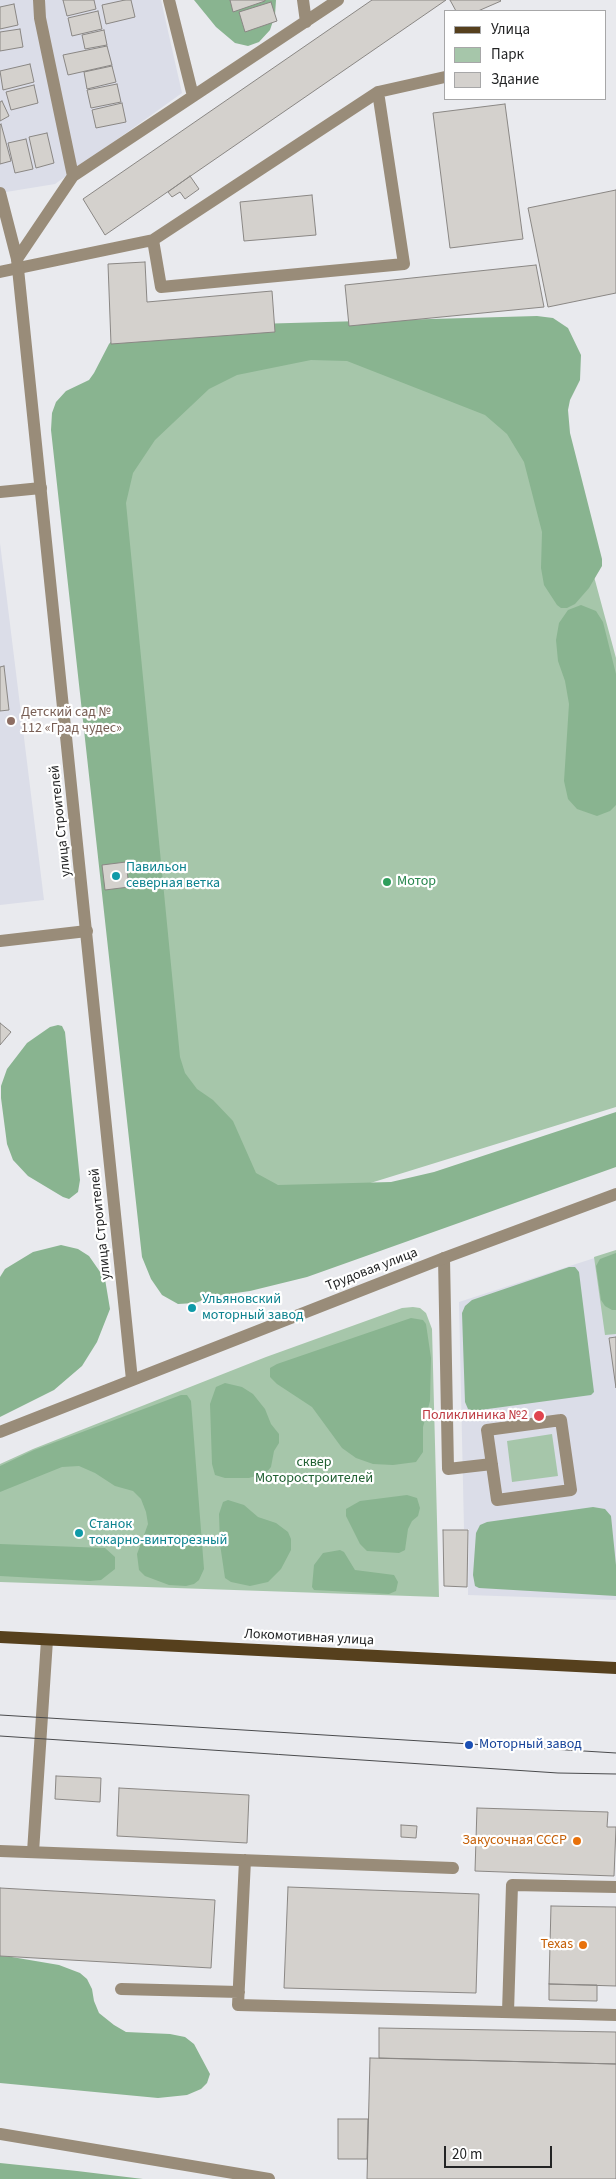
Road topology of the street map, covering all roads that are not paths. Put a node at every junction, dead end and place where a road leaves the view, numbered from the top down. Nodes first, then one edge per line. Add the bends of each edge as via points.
1 (40, 0) edge
2 (169, 0) edge
3 (303, 0) edge
4 (338, 0) edge
5 (306, 22) junction
6 (444, 77) edge
7 (378, 92) junction
8 (193, 96) junction
9 (73, 176) junction
10 (0, 193) edge
11 (153, 240) junction
12 (17, 264) junction
13 (0, 272) edge
14 (41, 488) junction
15 (0, 492) edge
16 (87, 931) junction
17 (0, 941) edge
18 (616, 1194) edge
19 (444, 1258) junction
20 (132, 1380) junction
21 (0, 1432) edge
22 (492, 1464) junction
23 (0, 1637) edge
24 (47, 1640) junction
25 (616, 1668) edge
26 (0, 1851) edge
27 (33, 1852) junction
28 (245, 1860) junction
29 (453, 1868) dead end
30 (616, 1887) edge
31 (121, 1988) dead end
32 (239, 1992) junction
33 (508, 2012) junction
34 (616, 2015) edge
35 (0, 2134) edge
36 (269, 2179) edge

1 - 9 street via 40,18
2 - 8 street
3 - 5 street
4 - 5 street
5 - 8 street
6 - 7 street
7 - 11 street
7 - 11 street via 404,264 161,287
8 - 9 street
9 - 12 street
10 - 12 street, улица Строителей
11 - 12 street
12 - 13 street
12 - 14 street, улица Строителей
14 - 15 street
14 - 16 street, улица Строителей
16 - 17 street
16 - 20 street, улица Строителей
18 - 19 street, Трудовая улица
19 - 20 street, Трудовая улица
19 - 22 street via 448,1468
20 - 21 street, Трудовая улица
22 - 22 street via 497,1500 571,1490 561,1420 488,1430
23 - 24 main road, Локомотивная улица
24 - 25 main road, Локомотивная улица
24 - 27 street
26 - 27 street
27 - 28 street
28 - 29 street
28 - 32 street
30 - 33 street via 512,1885
31 - 32 street
32 - 33 street via 238,2005
33 - 34 street
35 - 36 street

